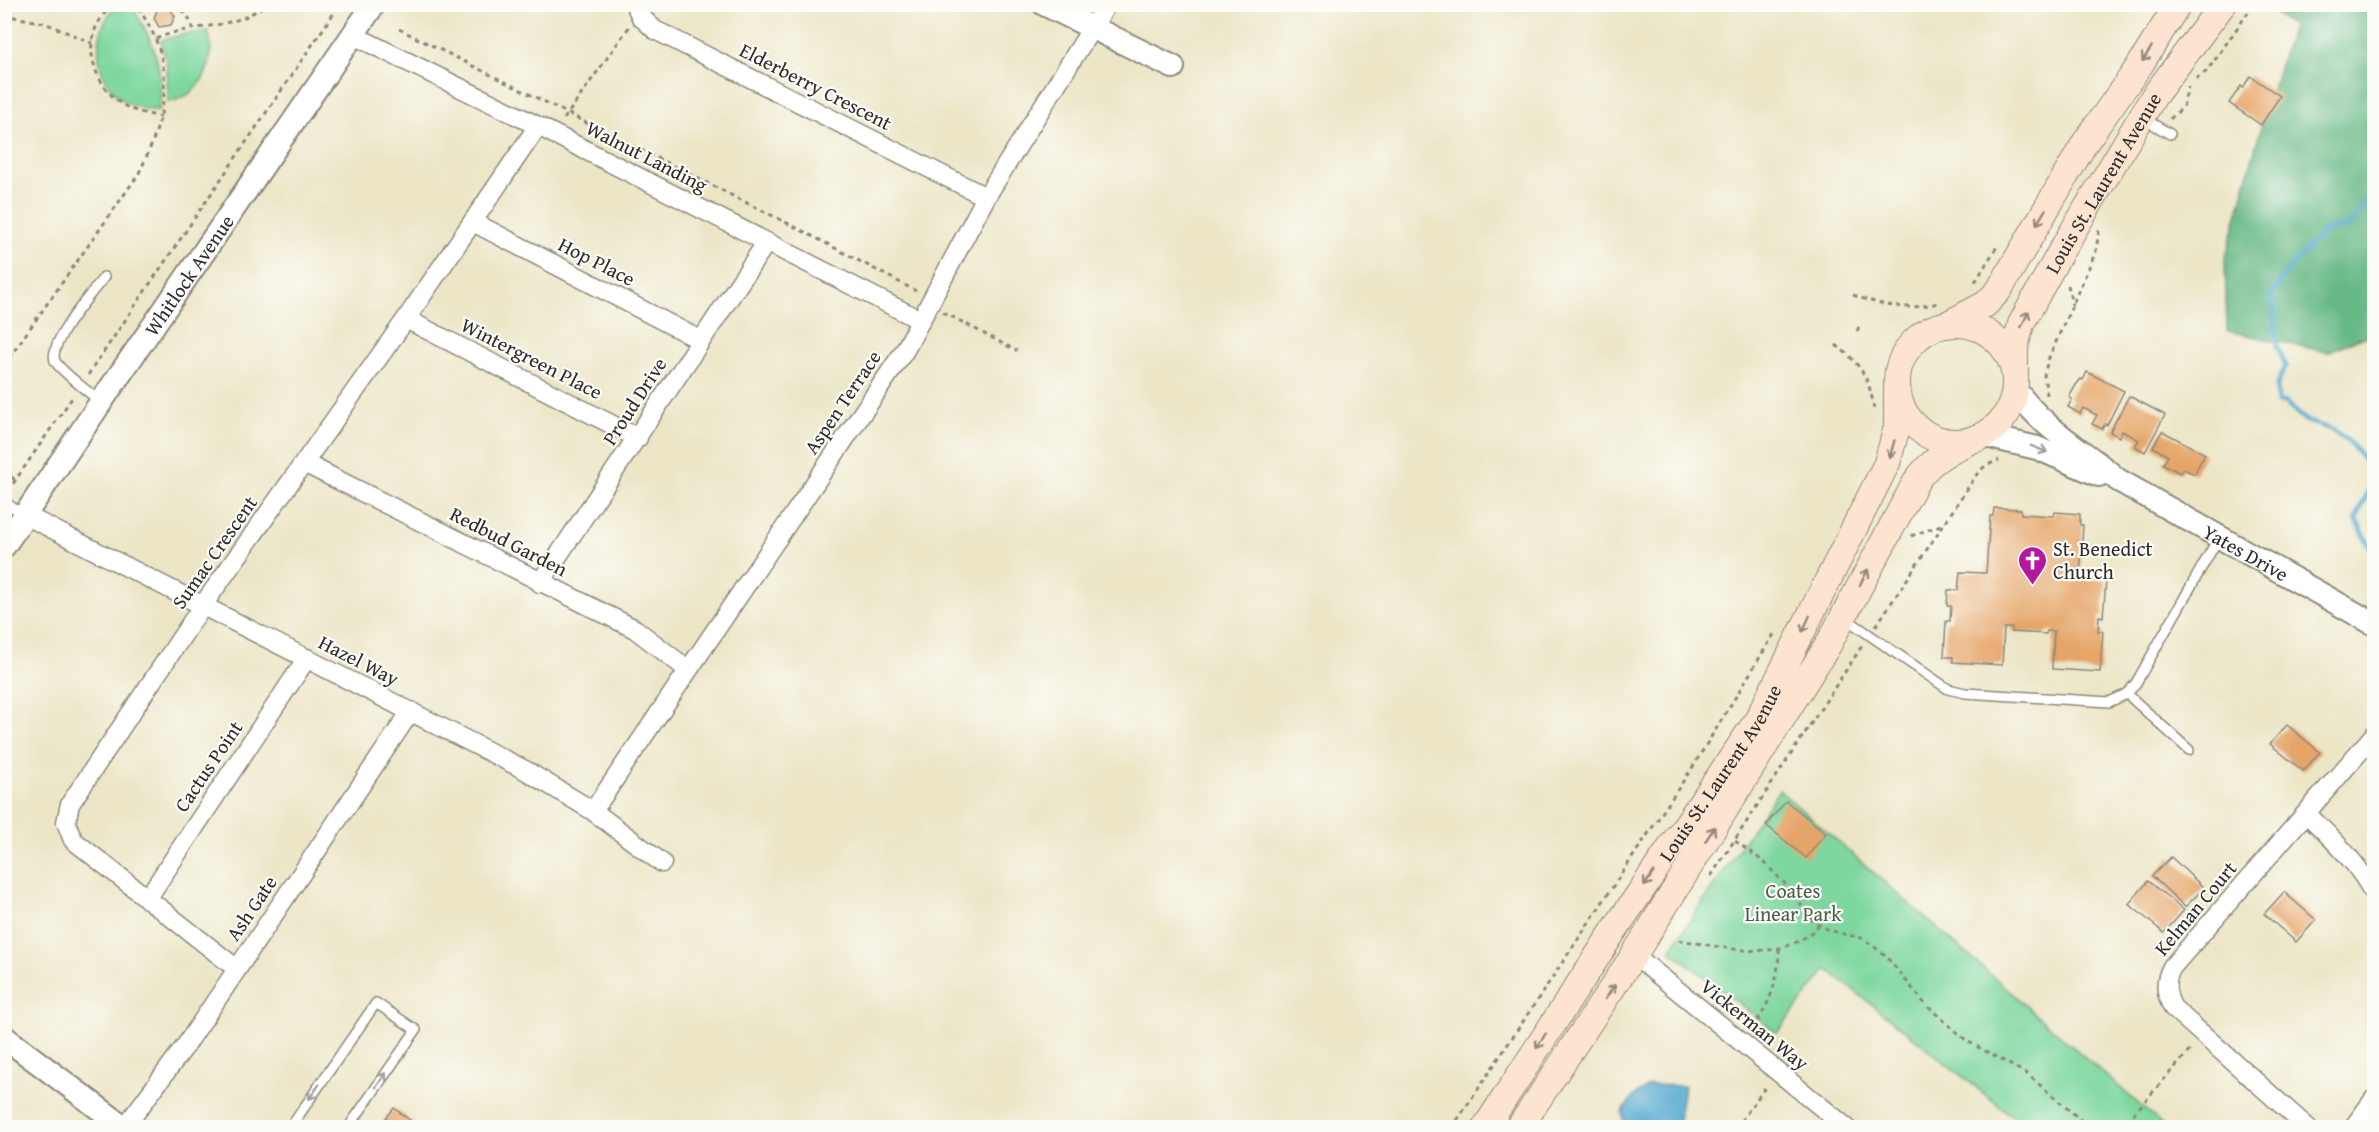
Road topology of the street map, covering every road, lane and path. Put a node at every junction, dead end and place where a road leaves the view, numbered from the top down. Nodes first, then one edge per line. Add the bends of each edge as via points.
1 (111, 4) edge
2 (176, 4) edge
3 (266, 4) edge
4 (340, 4) edge
5 (374, 4) edge
6 (1044, 4) edge
7 (1107, 4) edge
8 (2178, 4) edge
9 (2223, 4) edge
10 (2254, 4) edge
11 (136, 5) edge
12 (638, 11) edge
13 (4, 15) edge
14 (1092, 28) junction
15 (193, 29) junction
16 (399, 29) dead end
17 (353, 35) junction
18 (156, 39) junction
19 (92, 43) junction
20 (1173, 68) dead end
21 (568, 113) junction
22 (161, 117) junction
23 (2151, 123) junction
24 (538, 126) junction
25 (559, 126) dead end
26 (2170, 134) dead end
27 (986, 196) junction
28 (473, 222) junction
29 (2101, 222) dead end
30 (2001, 240) dead end
31 (766, 243) junction
32 (104, 277) dead end
33 (1972, 287) dead end
34 (919, 292) dead end
35 (1853, 295) dead end
36 (939, 310) dead end
37 (1947, 313) junction
38 (406, 319) junction
39 (920, 320) junction
40 (700, 340) junction
41 (1836, 345) dead end
42 (1017, 351) dead end
43 (4, 365) edge
44 (2015, 382) junction
45 (81, 385) junction
46 (1896, 391) junction
47 (2049, 400) dead end
48 (101, 402) junction
49 (1874, 412) dead end
50 (1979, 437) junction
51 (638, 438) junction
52 (2002, 459) dead end
53 (304, 463) junction
54 (4, 471) edge
55 (15, 480) junction
56 (2118, 480) junction
57 (4, 496) edge
58 (4, 502) edge
59 (25, 515) junction
60 (2219, 537) junction
61 (4, 546) edge
62 (540, 583) junction
63 (203, 605) junction
64 (1843, 617) junction
65 (2374, 624) edge
66 (1778, 629) dead end
67 (1869, 635) junction
68 (307, 658) junction
69 (687, 669) junction
70 (2127, 694) junction
71 (411, 711) junction
72 (2374, 735) edge
73 (2189, 750) dead end
74 (593, 811) junction
75 (2306, 813) junction
76 (1735, 841) junction
77 (662, 863) dead end
78 (1709, 880) dead end
79 (2374, 894) edge
80 (147, 899) junction
81 (1819, 925) junction
82 (1679, 940) dead end
83 (1779, 949) junction
84 (1634, 955) junction
85 (237, 969) junction
86 (4, 1037) edge
87 (1741, 1041) junction
88 (2191, 1049) dead end
89 (1778, 1071) junction
90 (2374, 1099) edge
91 (125, 1127) edge
92 (290, 1128) edge
93 (348, 1128) edge
94 (1452, 1128) edge
95 (1485, 1128) edge
96 (1519, 1128) edge
97 (1736, 1128) edge
98 (1847, 1128) edge
99 (2090, 1128) edge
100 (2121, 1128) edge
101 (2308, 1128) edge
102 (2353, 1128) edge

1 - 19 path via 96,26
2 - 15 path via 188,16
3 - 15 path via 242,20
4 - 45 path
5 - 17 street, Whitlock Avenue
6 - 14 street
7 - 14 street, Aspen Terrace
8 -> 37 main road, Louis St. Laurent Avenue via 2086,141 1999,290 1986,304
9 - 23 main road, Louis St. Laurent Avenue via 2176,65
10 - 23 path via 2207,71 2188,84 2183,107
11 - 18 path
12 - 21 path
12 - 27 street, Elderberry Crescent via 655,30
13 - 19 path via 45,22
14 - 20 street
14 - 27 street, Aspen Terrace
15 - 18 path
16 - 21 path
17 - 24 street, Walnut Landing
17 - 48 street, Whitlock Avenue
18 - 22 path via 165,90
19 - 22 path via 94,64 116,100 131,109
21 - 25 path
21 - 34 path
22 - 43 path via 138,175
23 - 26 lane
44 -> 23 main road, Louis St. Laurent Avenue via 2015,347 2021,324 2061,251
24 - 28 street, Sumac Crescent
24 - 31 street, Walnut Landing
27 - 39 street, Aspen Terrace
28 - 38 street, Sumac Crescent
28 - 40 street, Hop Place
29 - 47 path via 2096,251 2046,368 2044,386
30 - 33 path
31 - 39 street, Walnut Landing
31 - 40 street, Proud Drive
32 - 45 lane via 54,350 57,364
35 - 37 path via 1901,308 1923,307
36 - 42 path
37 - 44 main road via 1998,342 2009,357
37 - 46 main road via 1906,350 1896,377
38 - 51 street, Wintergreen Place
38 - 53 street, Sumac Crescent
39 - 69 street, Aspen Terrace via 905,350
40 - 51 street, Proud Drive
41 - 49 path via 1854,359 1865,375 1872,390
44 - 50 main road via 2007,414
44 - 56 street, Yates Drive via 2026,404 2044,424
45 - 48 lane
45 - 55 path
46 - 50 main road via 1908,418 1932,437 1953,441
46 -> 95 main road, Louis St. Laurent Avenue via 1897,427 1887,463 1757,721 1615,928
48 - 59 street, Whitlock Avenue
50 -> 56 street, Yates Drive via 2037,448 2091,473
64 -> 50 main road, Louis St. Laurent Avenue via 1922,472 1943,454
51 - 62 street, Proud Drive
52 - 67 path via 1977,474
53 - 62 street, Redbud Garden
53 - 63 street, Sumac Crescent
54 - 55 path
55 - 57 path
56 - 60 street, Yates Drive
58 - 59 lane
59 - 61 street, Whitlock Avenue
59 - 63 street, Hazel Way
60 - 65 street, Yates Drive
60 - 70 lane
62 - 69 street, Redbud Garden via 635,629
63 - 68 street, Hazel Way
63 - 80 street, Sumac Crescent via 70,804 66,822 73,840
64 - 67 lane
84 -> 64 main road, Louis St. Laurent Avenue
66 - 94 path via 1692,768
67 - 70 lane via 1940,685 1958,692 2100,702
67 - 76 path
68 - 71 street, Hazel Way
68 - 80 street, Cactus Point
69 - 74 street, Aspen Terrace
70 - 73 lane
71 - 74 street, Hazel Way via 525,770
71 - 85 street, Ash Gate
72 - 75 street, Kelman Court
74 - 77 street, Hazel Way
75 - 79 street via 2357,867
75 - 101 street, Kelman Court via 2172,967 2166,984 2173,1008
76 - 78 path
76 - 81 path via 1764,862
80 - 85 street, Sumac Crescent
81 - 83 path via 1794,945
81 - 99 path via 1862,938 1884,954 1926,1005 1967,1041 2027,1074
82 - 83 path via 1739,949
83 - 87 path via 1777,976 1765,1012
84 - 87 street, Vickerman Way
96 -> 84 main road, Louis St. Laurent Avenue
85 - 91 street, Ash Gate
86 - 91 street
87 - 89 street, Vickerman Way
88 - 100 path
89 - 97 path
89 - 98 street, Vickerman Way
90 - 102 street
93 -> 92 lane via 416,1030 376,1003

